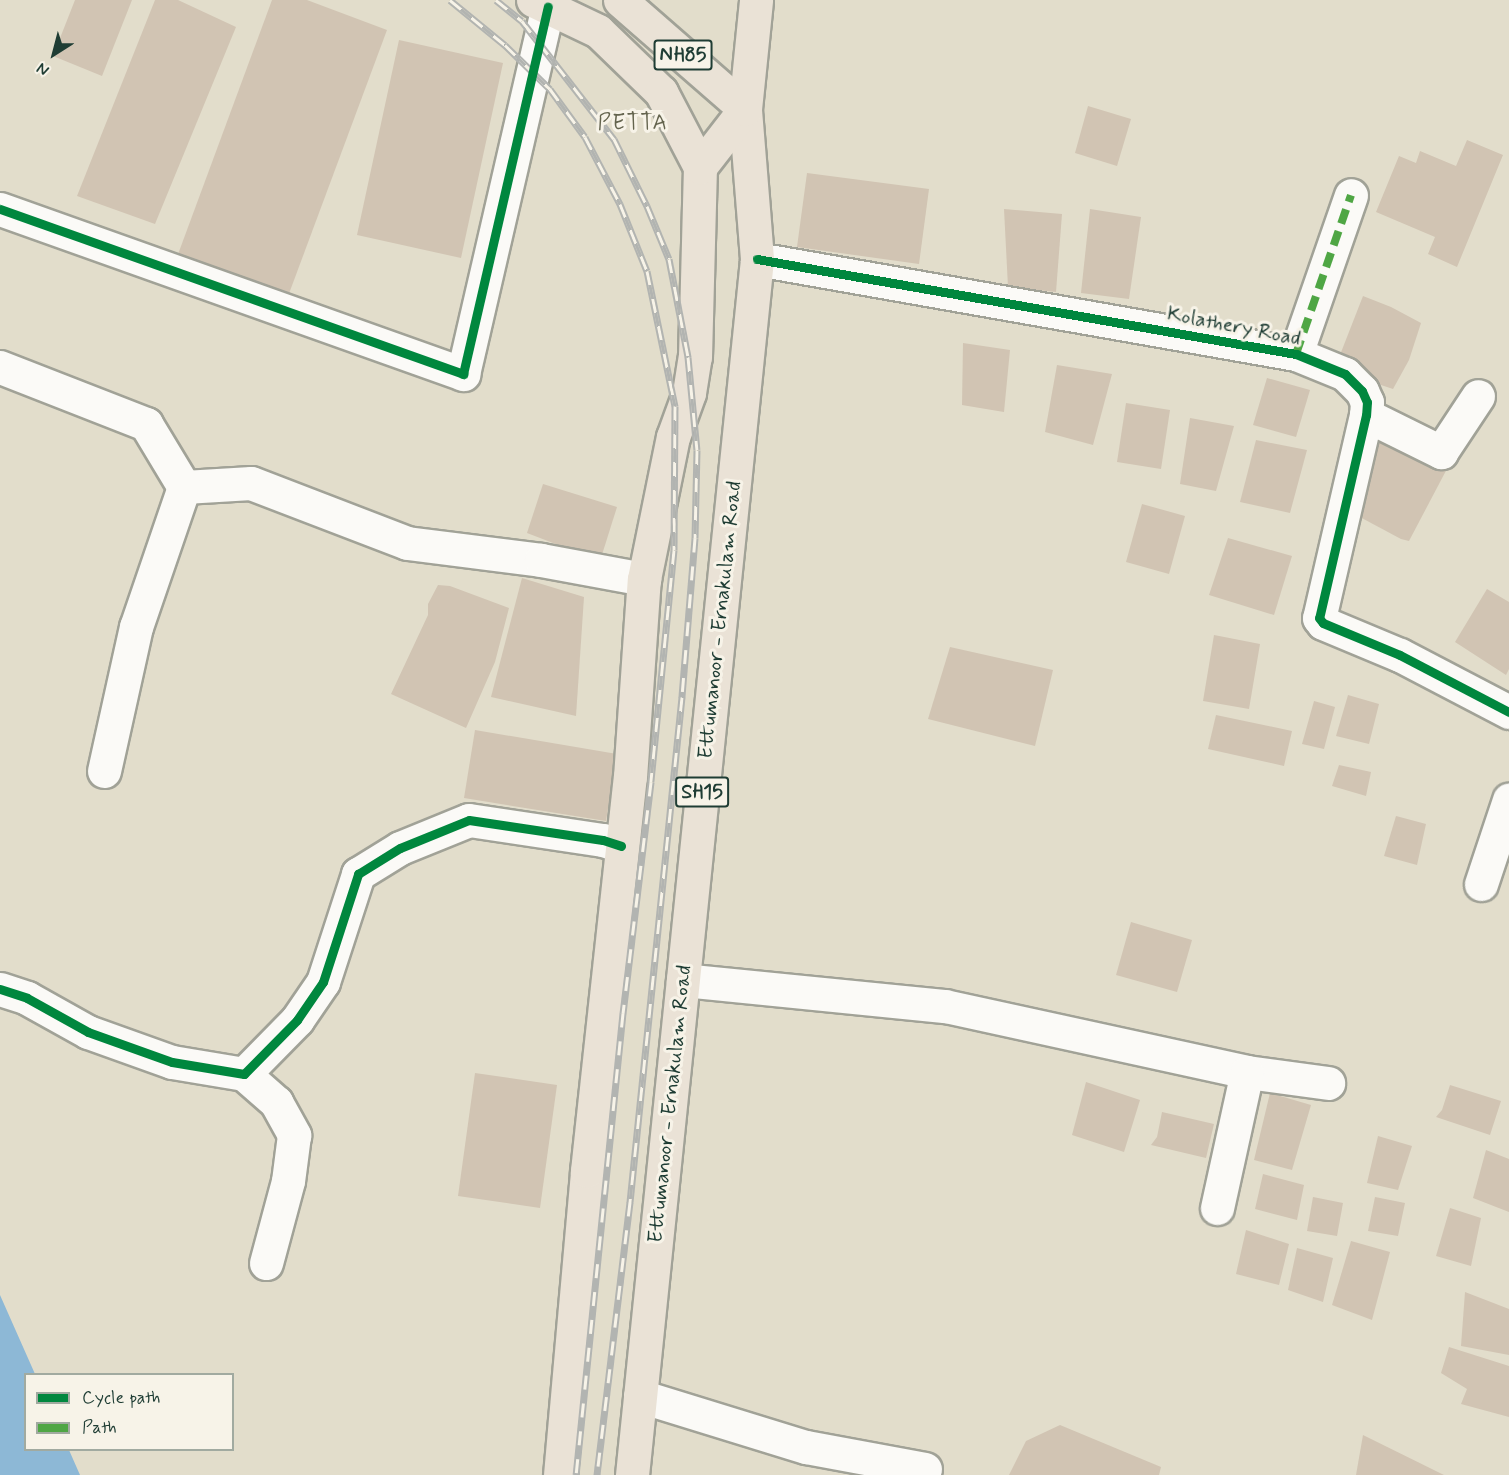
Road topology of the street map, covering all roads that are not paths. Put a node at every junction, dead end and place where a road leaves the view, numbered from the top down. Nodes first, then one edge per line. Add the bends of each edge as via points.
1 (620, 0) edge
2 (756, 0) edge
3 (540, 4) edge
4 (587, 11) edge
5 (745, 109) junction
6 (699, 167) junction
7 (1351, 195) dead end
8 (0, 208) edge
9 (757, 259) junction
10 (1296, 354) junction
11 (0, 367) edge
12 (1478, 396) dead end
13 (1365, 416) junction
14 (184, 487) junction
15 (644, 579) junction
16 (1509, 712) edge
17 (104, 771) dead end
18 (1509, 800) edge
19 (621, 846) junction
20 (1481, 884) dead end
21 (683, 980) junction
22 (0, 989) edge
23 (1247, 1072) junction
24 (244, 1074) junction
25 (1328, 1083) dead end
26 (1217, 1208) dead end
27 (266, 1263) dead end
28 (640, 1396) junction
29 (926, 1469) dead end
30 (560, 1475) edge
31 (632, 1475) edge

1 - 5 main road, NH85
2 - 5 main road, Ettumanoor - Ernakulam Road
3 - 4 main road
3 - 8 street via 463,374
4 - 6 main road via 598,31 661,92
5 - 6 main road
5 - 9 main road, Ettumanoor - Ernakulam Road / SH15
6 - 15 main road via 695,357 673,437
7 - 10 street
9 - 10 street, Kolathery Road
9 - 21 main road, Ettumanoor - Ernakulam Road / SH15
10 - 13 street, Kolathery Road via 1355,381 1367,402
11 - 14 street via 146,424
12 - 13 street via 1441,452
13 - 16 street, Kolathery Road via 1319,618
14 - 15 street via 251,483 407,543 541,560
14 - 17 street via 136,627
15 - 19 main road via 630,777
18 - 20 street
19 - 24 street via 469,820 400,848 358,874 323,982 297,1020
19 - 30 main road
21 - 23 street via 945,1006
21 - 28 main road, Ettumanoor - Ernakulam Road / SH15
22 - 24 street via 27,998 88,1032 172,1062
23 - 25 street
23 - 26 street
24 - 27 street via 276,1102 294,1135 288,1181
28 - 29 street via 806,1446
28 - 31 main road, Ettumanoor - Ernakulam Road / SH15

